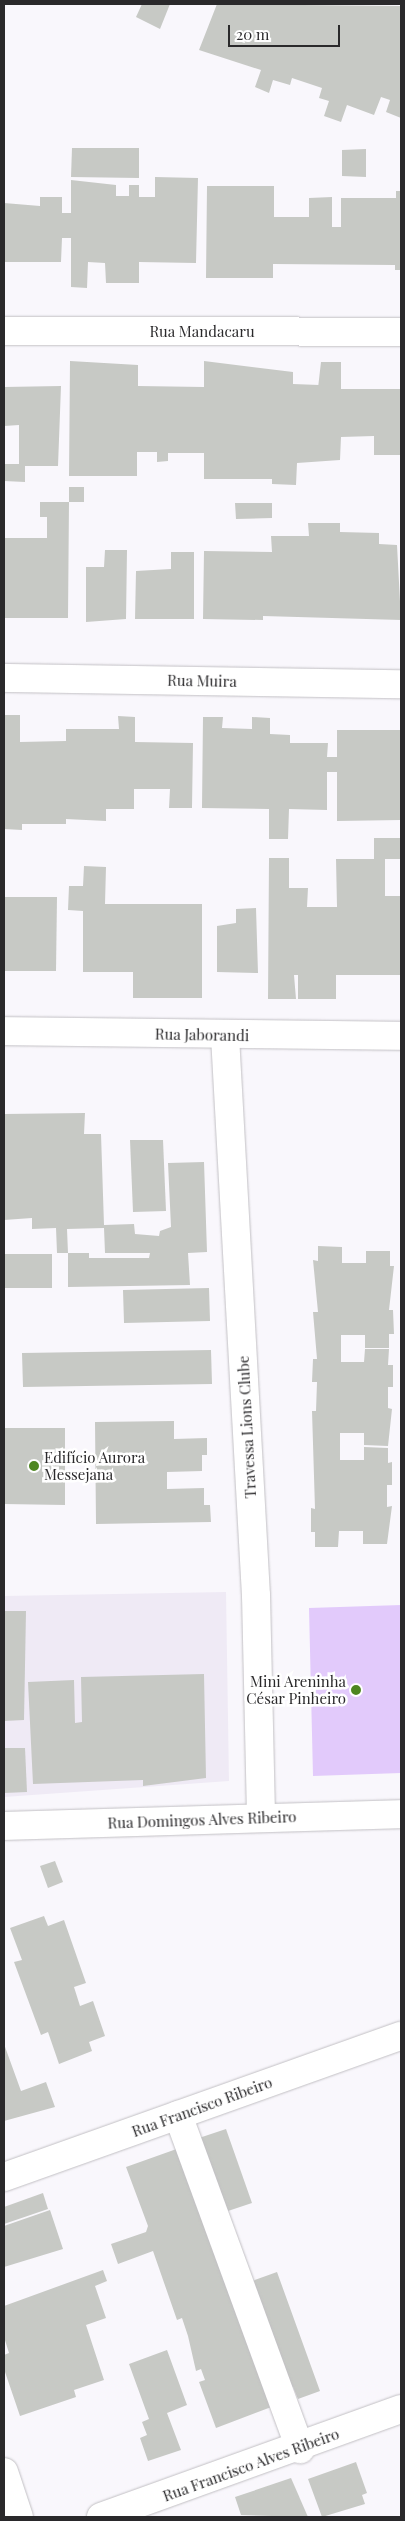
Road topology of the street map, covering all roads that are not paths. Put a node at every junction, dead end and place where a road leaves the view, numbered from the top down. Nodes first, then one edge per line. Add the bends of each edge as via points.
1 (4, 331) edge
2 (401, 332) edge
3 (4, 678) edge
4 (401, 684) edge
5 (4, 1031) edge
6 (226, 1036) junction
7 (401, 1036) edge
8 (401, 1814) edge
9 (260, 1817) junction
10 (4, 1826) edge
11 (401, 2036) edge
12 (178, 2115) junction
13 (4, 2177) edge
14 (401, 2409) edge
15 (300, 2449) junction
16 (4, 2472) edge
17 (19, 2517) edge
18 (101, 2517) edge

1 - 2 street, Rua Mandacaru
3 - 4 street, Rua Muira
5 - 6 street, Rua Jaborandi
6 - 7 street, Rua Jaborandi
6 - 9 street, Travessa Lions Clube via 256,1595
8 - 9 street, Rua Domingos Alves Ribeiro
9 - 10 street, Rua Domingos Alves Ribeiro
11 - 12 street, Rua Francisco Ribeiro
12 - 13 street, Rua Francisco Ribeiro
12 - 15 street
14 - 15 street, Rua Francisco Alves Ribeiro
15 - 18 street, Rua Francisco Alves Ribeiro
16 - 17 street

